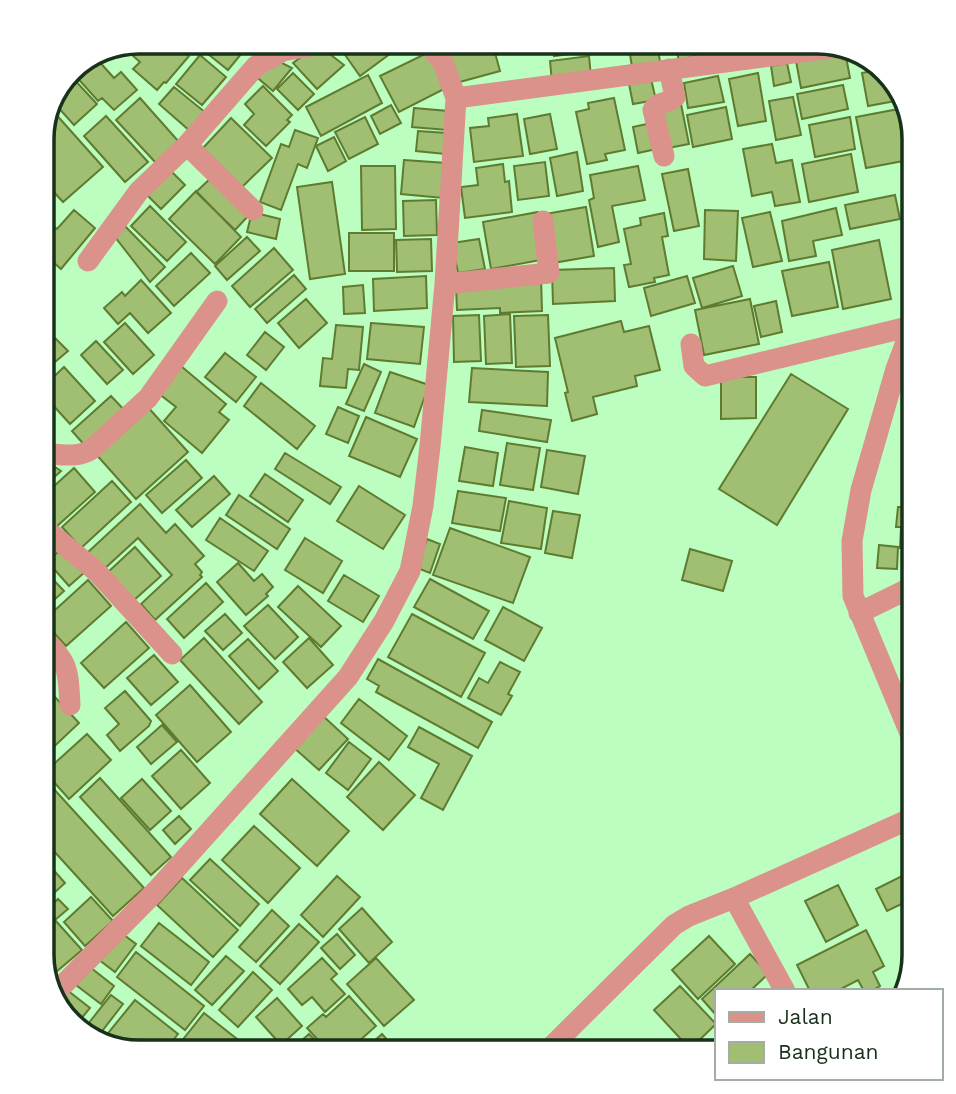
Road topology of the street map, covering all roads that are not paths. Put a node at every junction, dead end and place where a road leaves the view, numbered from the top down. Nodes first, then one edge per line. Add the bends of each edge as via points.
1 (278, 54) edge
2 (436, 54) edge
3 (785, 54) edge
4 (669, 69) junction
5 (456, 98) junction
6 (187, 145) junction
7 (664, 156) dead end
8 (253, 210) dead end
9 (543, 221) dead end
10 (89, 261) dead end
11 (445, 284) junction
12 (217, 301) dead end
13 (902, 323) edge
14 (691, 344) dead end
15 (902, 352) edge
16 (54, 454) edge
17 (54, 536) edge
18 (902, 592) edge
19 (859, 614) junction
20 (54, 648) edge
21 (172, 654) dead end
22 (70, 705) dead end
23 (902, 715) edge
24 (902, 822) edge
25 (734, 898) junction
26 (61, 987) edge
27 (784, 989) edge
28 (558, 1040) edge

1 - 6 street via 257,66
2 - 5 street
3 - 4 street
4 - 5 street
4 - 7 street via 675,97 653,110
5 - 11 street
6 - 8 street
6 - 10 street via 139,191
9 - 11 street via 549,273
11 - 26 street via 423,506 410,571 384,621 348,677 156,891
12 - 16 street via 148,398 84,455
13 - 14 street via 705,376 694,366
15 - 19 street via 861,490 852,541 853,596
17 - 21 street via 97,572
18 - 19 street
19 - 23 street
20 - 22 street via 66,665
24 - 25 street
25 - 27 street
25 - 28 street via 674,925

